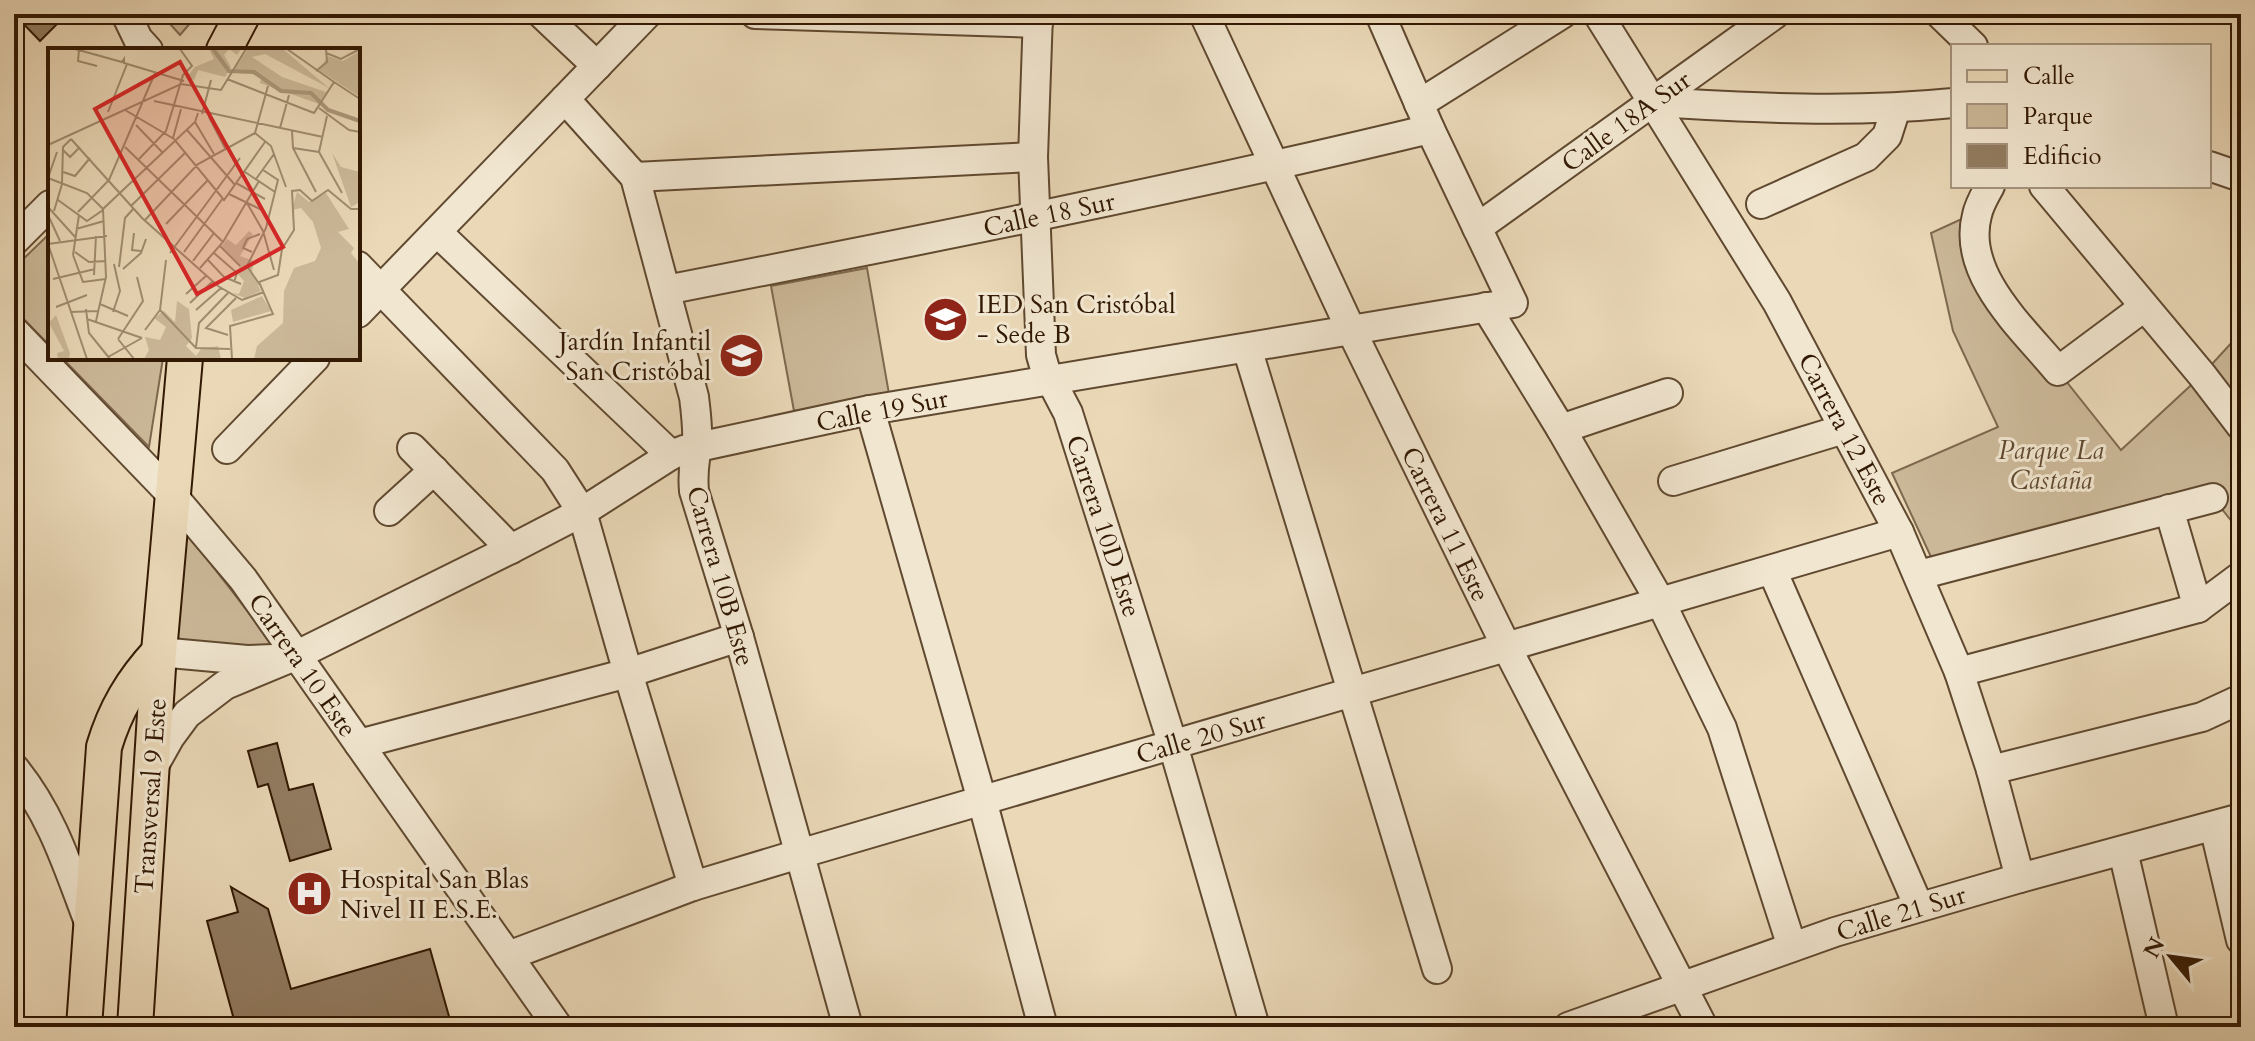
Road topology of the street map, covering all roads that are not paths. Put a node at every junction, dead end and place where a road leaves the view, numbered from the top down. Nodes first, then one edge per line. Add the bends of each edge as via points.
1 (126, 14) edge
2 (242, 14) edge
3 (542, 14) edge
4 (647, 14) edge
5 (755, 14) edge
6 (1204, 14) edge
7 (1380, 14) edge
8 (1562, 14) edge
9 (1598, 14) edge
10 (1775, 14) edge
11 (1940, 14) edge
12 (1038, 18) edge
13 (1971, 44) edge
14 (146, 48) edge
15 (207, 48) edge
16 (225, 48) edge
17 (597, 66) junction
18 (565, 99) junction
19 (1653, 102) junction
20 (1951, 103) edge
21 (1896, 108) junction
22 (1424, 117) junction
23 (1033, 157) junction
24 (1275, 167) junction
25 (2211, 167) edge
26 (635, 177) junction
27 (2241, 177) edge
28 (1989, 188) edge
29 (2046, 188) edge
30 (1761, 204) dead end
31 (48, 207) edge
32 (1033, 218) junction
33 (1477, 228) junction
34 (437, 232) junction
35 (14, 241) edge
36 (360, 268) edge
37 (381, 289) junction
38 (666, 290) junction
39 (1499, 305) junction
40 (2144, 307) junction
41 (360, 311) edge
42 (1351, 330) junction
43 (14, 331) edge
44 (1247, 348) junction
45 (185, 360) edge
46 (313, 360) edge
47 (1050, 379) junction
48 (1668, 393) dead end
49 (870, 410) junction
50 (2241, 426) edge
51 (1561, 429) junction
52 (1844, 429) junction
53 (412, 448) dead end
54 (227, 449) dead end
55 (684, 451) junction
56 (434, 470) junction
57 (1673, 481) dead end
58 (173, 496) junction
59 (2213, 498) dead end
60 (2169, 509) junction
61 (389, 511) dead end
62 (582, 512) junction
63 (1899, 532) junction
64 (511, 549) junction
65 (1772, 570) junction
66 (1919, 575) junction
67 (2241, 576) edge
68 (1661, 603) junction
69 (2198, 608) junction
70 (739, 637) junction
71 (1507, 648) junction
72 (159, 652) junction
73 (297, 655) junction
74 (1959, 672) junction
75 (628, 673) junction
76 (1352, 693) junction
77 (2241, 699) edge
78 (359, 744) junction
79 (1173, 745) junction
80 (14, 768) edge
81 (152, 770) junction
82 (1991, 770) junction
83 (982, 800) junction
84 (2228, 822) edge
85 (2123, 851) junction
86 (799, 854) junction
87 (2020, 878) junction
88 (693, 886) junction
89 (1919, 907) junction
90 (91, 927) junction
91 (2241, 940) edge
92 (1792, 947) junction
93 (508, 956) junction
94 (1437, 969) dead end
95 (1684, 987) junction
96 (1582, 1025) edge
97 (84, 1027) edge
98 (135, 1027) edge
99 (558, 1027) edge
100 (848, 1027) edge
101 (1043, 1027) edge
102 (1255, 1027) edge
103 (1703, 1027) edge
104 (2164, 1027) edge

1 - 14 street
2 - 15 street
2 - 16 main road
3 - 17 street
4 - 17 street
5 - 12 street
6 - 24 street, Carrera 11 Este
7 - 22 street
8 - 22 street, Calle 18 Sur
9 - 19 street, Carrera 12 Este
10 - 19 street, Calle 18A Sur
11 - 13 street
12 - 23 street, Carrera 10D Este
17 - 18 street
18 - 26 street, Carrera 10B Este
18 - 34 street
19 - 21 street via 1773,109
19 - 33 street, Calle 18A Sur
19 - 52 street, Carrera 12 Este via 1777,302
20 - 21 street
21 - 30 street via 1887,136 1866,157
22 - 24 street, Calle 18 Sur
22 - 33 street
23 - 26 street
23 - 32 street, Carrera 10D Este
24 - 32 street, Calle 18 Sur
24 - 42 street, Carrera 11 Este
25 - 27 street
26 - 38 street, Carrera 10B Este
28 - 40 street via 1975,226 1979,266 1992,290 2058,371
29 - 40 street
31 - 35 street
32 - 38 street, Calle 18 Sur
32 - 47 street, Carrera 10D Este via 1041,355
33 - 39 street
34 - 37 street
34 - 55 street
36 - 37 street
37 - 41 street
37 - 62 street via 555,470
38 - 55 street, Carrera 10B Este via 694,397
39 - 42 street, Calle 19 Sur
39 - 51 street
40 - 50 street
42 - 44 street, Calle 19 Sur
42 - 71 street, Carrera 11 Este
43 - 58 street, Carrera 10 Este
44 - 47 street, Calle 19 Sur
44 - 76 street
45 - 58 main road, Transversal 9 Este
46 - 54 street
47 - 49 street, Calle 19 Sur
47 - 79 street, Carrera 10D Este via 1068,413
48 - 51 street
49 - 55 street, Calle 19 Sur
49 - 83 street
51 - 68 street
52 - 57 street
52 - 63 street, Carrera 12 Este
53 - 56 street
55 - 62 street, Calle 19 Sur
55 - 70 street, Carrera 10B Este
56 - 61 street
56 - 64 street
58 - 72 main road, Transversal 9 Este
58 - 73 street, Carrera 10 Este via 243,579
59 - 60 street
60 - 66 street
60 - 69 street
62 - 64 street, Calle 19 Sur
62 - 75 street
63 - 65 street, Calle 20 Sur
63 - 66 street, Carrera 12 Este
64 - 73 street, Calle 19 Sur
65 - 68 street, Calle 20 Sur
65 - 89 street
66 - 74 street, Carrera 12 Este
67 - 69 street
68 - 71 street, Calle 20 Sur
68 - 92 street via 1722,728
69 - 74 street
70 - 75 street
70 - 86 street, Carrera 10B Este
71 - 76 street, Calle 20 Sur
71 - 95 street, Carrera 11 Este
72 - 73 street, Calle 19 Sur via 247,660
72 - 81 main road, Transversal 9 Este
72 - 90 main road, Transversal 9 Este via 128,690 104,747
73 - 78 street, Carrera 10 Este
73 - 81 street, Calle 19 Sur via 206,697 187,714
74 - 82 street, Carrera 12 Este
75 - 78 street
75 - 88 street
76 - 79 street, Calle 20 Sur
76 - 94 street
77 - 82 street via 2202,717
78 - 93 street, Carrera 10 Este
79 - 83 street, Calle 20 Sur
79 - 102 street, Carrera 10D Este
80 - 90 street via 53,827
81 - 98 main road, Transversal 9 Este
82 - 87 street, Carrera 12 Este
83 - 86 street, Calle 20 Sur
83 - 101 street
84 - 85 street, Calle 21 Sur
84 - 91 street
85 - 87 street, Calle 21 Sur
85 - 104 street
86 - 88 street, Calle 20 Sur
86 - 100 street, Carrera 10B Este
87 - 89 street, Calle 21 Sur
88 - 93 street, Calle 20 Sur
89 - 92 street, Calle 21 Sur
90 - 97 main road, Transversal 9 Este
92 - 95 street, Calle 21 Sur
93 - 99 street, Carrera 10 Este
95 - 96 street, Calle 21 Sur
95 - 103 street, Carrera 11 Este

